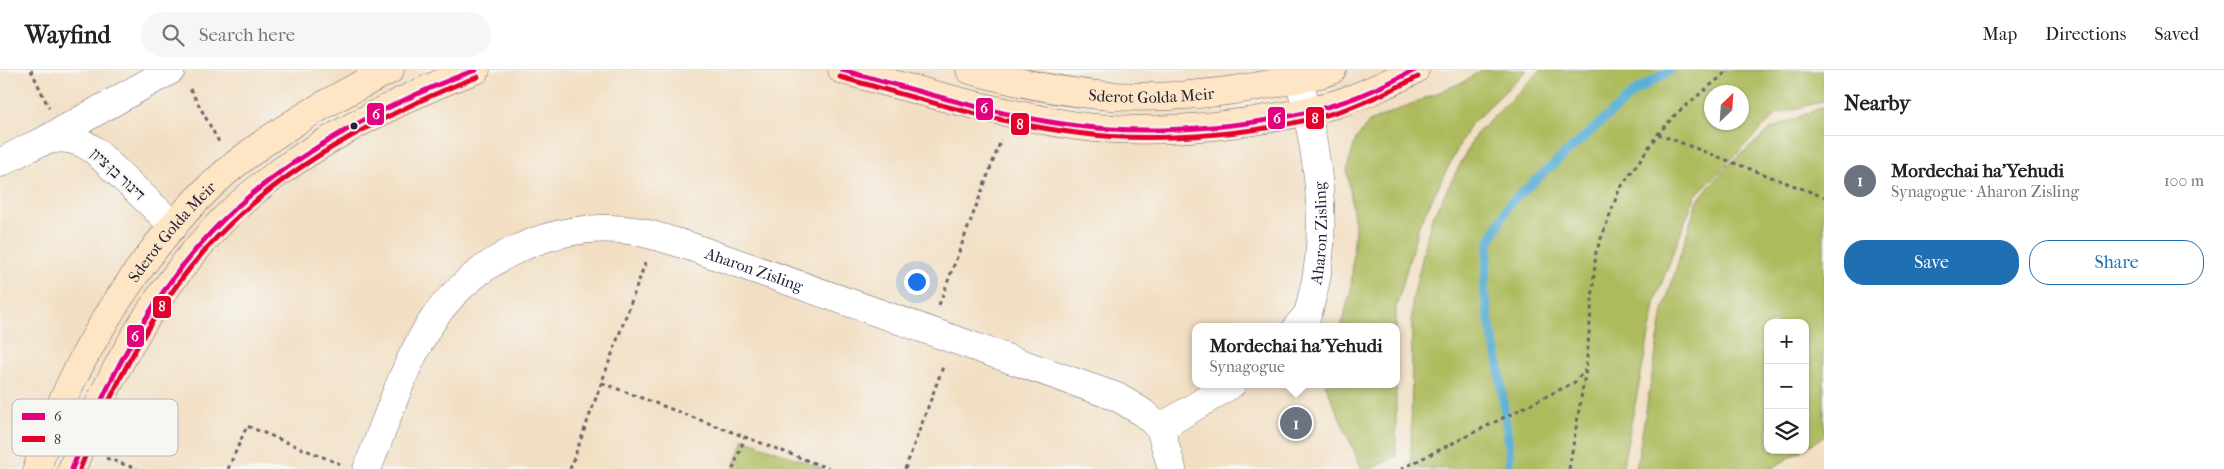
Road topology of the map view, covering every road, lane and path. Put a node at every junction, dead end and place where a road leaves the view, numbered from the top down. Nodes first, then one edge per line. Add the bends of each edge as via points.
1 (31, 70) edge
2 (390, 70) edge
3 (476, 70) edge
4 (842, 70) edge
5 (970, 70) edge
6 (1332, 70) edge
7 (1415, 70) edge
8 (1729, 70) edge
9 (180, 78) edge
10 (1300, 78) junction
11 (1307, 110) junction
12 (1011, 113) junction
13 (49, 126) junction
14 (1658, 134) junction
15 (0, 163) edge
16 (232, 167) junction
17 (1824, 197) edge
18 (174, 226) junction
19 (654, 237) junction
20 (1300, 323) edge
21 (941, 335) junction
22 (1586, 369) junction
23 (602, 383) junction
24 (1225, 388) edge
25 (65, 399) edge
26 (102, 399) edge
27 (1160, 428) junction
28 (745, 437) junction
29 (43, 456) edge
30 (77, 456) edge
31 (355, 467) edge
32 (38, 469) edge
33 (72, 469) edge
34 (228, 469) edge
35 (570, 469) edge
36 (733, 469) edge
37 (830, 469) edge
38 (905, 469) edge
39 (1172, 469) edge
40 (1402, 469) edge
41 (1569, 469) edge

1 - 13 path
2 - 16 street, Sderot Golda Meir via 304,116
3 - 26 street, Sderot Golda Meir via 411,97 329,140 270,179 237,208 208,237 171,283 136,334
4 - 12 street, Sderot Golda Meir
5 - 10 street, Sderot Golda Meir via 1098,95 1216,92
6 - 10 street, Sderot Golda Meir
7 - 11 street, Sderot Golda Meir via 1337,104
8 - 14 path via 1677,113
9 - 13 street
9 - 16 path
10 - 11 street, Aharon Zisling
11 - 12 street, Sderot Golda Meir via 1219,125 1154,129 1096,128
11 - 20 street, Aharon Zisling via 1322,233 1316,279 1307,314
12 - 21 path
13 - 15 street, דינור בן-ציון
13 - 18 street, דינור בן-ציון via 94,150
14 - 17 path
14 - 22 path via 1620,190 1596,252
16 - 18 street, Sderot Golda Meir
18 - 25 street, Sderot Golda Meir via 108,316
19 - 21 street, Aharon Zisling via 683,244
19 - 23 path
19 - 31 street, Aharon Zisling via 636,231 597,230 560,235 518,248 494,260 442,307 413,355
21 - 27 street, Aharon Zisling via 1117,397
21 - 38 path
22 - 40 path via 1574,382
22 - 41 path
23 - 28 path
23 - 35 path
24 - 27 street
27 - 39 street
28 - 36 path
28 - 37 path
29 - 32 street, Sderot Golda Meir
30 - 33 street, Sderot Golda Meir
31 - 34 path via 247,426

